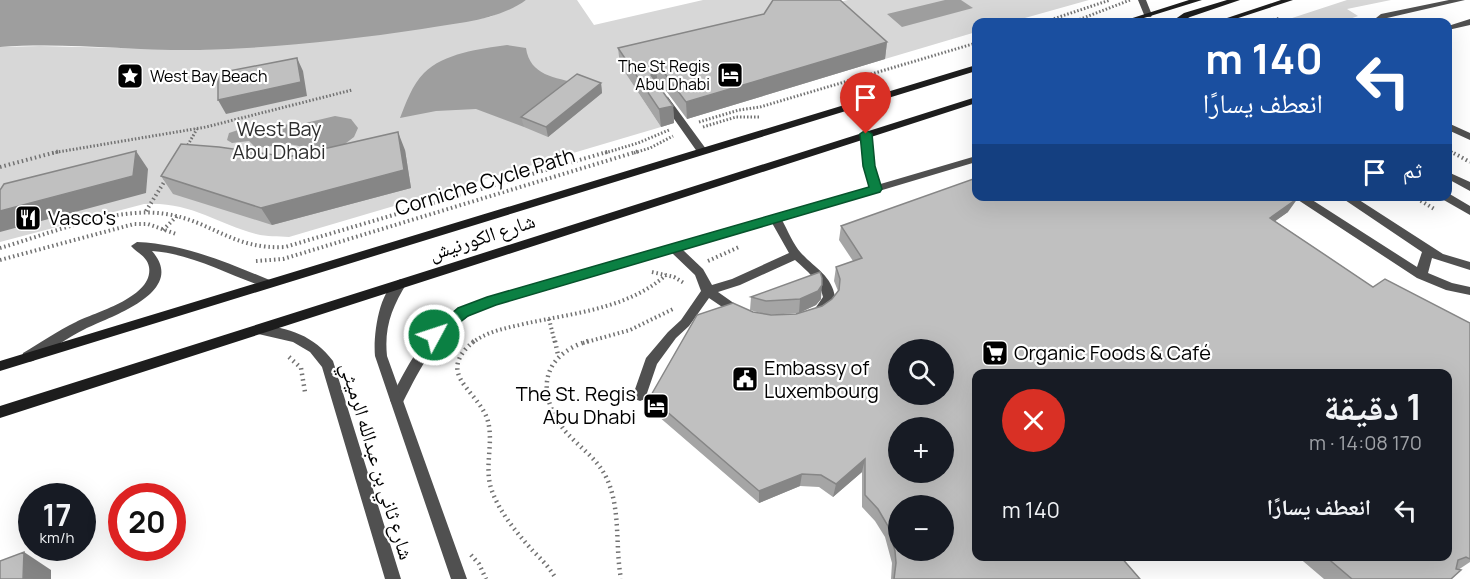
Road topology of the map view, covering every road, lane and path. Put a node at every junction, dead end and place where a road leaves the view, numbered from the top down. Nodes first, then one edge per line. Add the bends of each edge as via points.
1 (1110, 0) edge
2 (1131, 0) edge
3 (1142, 0) edge
4 (1198, 0) edge
5 (1236, 0) edge
6 (1289, 0) edge
7 (1461, 0) edge
8 (1148, 15) junction
9 (1056, 18) edge
10 (1084, 18) edge
11 (1138, 18) edge
12 (1181, 18) edge
13 (1232, 18) edge
14 (1381, 18) edge
15 (1470, 22) edge
16 (1452, 26) edge
17 (972, 44) edge
18 (972, 69) edge
19 (352, 90) dead end
20 (659, 91) edge
21 (972, 101) edge
22 (762, 117) dead end
23 (1452, 128) edge
24 (197, 129) junction
25 (686, 129) junction
26 (866, 134) junction
27 (1470, 137) edge
28 (702, 151) junction
29 (1452, 152) edge
30 (180, 157) edge
31 (972, 160) edge
32 (1470, 162) edge
33 (0, 166) edge
34 (168, 176) edge
35 (1452, 177) edge
36 (1470, 187) edge
37 (876, 189) junction
38 (1452, 200) edge
39 (1305, 201) edge
40 (1352, 201) edge
41 (1470, 211) edge
42 (146, 212) junction
43 (775, 218) junction
44 (186, 238) dead end
45 (0, 248) edge
46 (674, 248) junction
47 (1428, 251) junction
48 (796, 255) junction
49 (0, 260) edge
50 (247, 260) dead end
51 (1470, 266) edge
52 (644, 273) dead end
53 (666, 275) junction
54 (1421, 275) junction
55 (400, 283) junction
56 (268, 284) junction
57 (688, 288) dead end
58 (707, 291) junction
59 (1470, 291) edge
60 (683, 303) dead end
61 (751, 318) edge
62 (807, 318) edge
63 (549, 319) junction
64 (258, 330) junction
65 (558, 355) junction
66 (28, 357) junction
67 (289, 357) dead end
68 (0, 366) edge
69 (305, 392) dead end
70 (640, 395) dead end
71 (397, 400) junction
72 (0, 412) edge
73 (465, 550) dead end
74 (393, 579) edge
75 (459, 579) edge
76 (486, 579) edge
77 (556, 579) edge
78 (621, 579) edge

1 - 9 path
2 - 10 path
3 - 8 street
4 - 8 main road
5 - 12 main road
6 - 13 main road
7 - 14 street
8 - 11 main road
15 - 16 street
17 - 25 path via 760,108 738,110
18 - 28 main road, شارع الكورنيش
19 - 24 path
20 - 25 street
21 - 26 main road, شارع الكورنيش
22 - 25 path, Corniche Cycle Path via 736,117
23 - 27 street
24 - 30 path
24 - 33 path via 74,147
25 - 28 street
25 - 42 path via 657,134 638,143 285,247 254,248 177,216
25 - 50 path, Corniche Cycle Path via 638,152 283,259
26 - 37 main road
26 - 55 main road, شارع الكورنيش
28 - 56 main road, شارع الكورنيش
29 - 32 path
31 - 37 street
34 - 42 path
35 - 36 street
37 - 43 street
38 - 41 street
39 - 54 street
40 - 47 street
42 - 45 path
43 - 46 street
43 - 48 street
44 - 49 path via 154,226 134,225
46 - 58 street via 699,270
46 - 71 street via 463,312 427,344
47 - 51 street
47 - 54 street
48 - 58 street
48 - 62 street via 825,280 828,289 825,308
52 - 53 path
53 - 57 path
53 - 63 path via 651,288 622,301
54 - 59 street
55 - 64 main road, شارع الكورنيش
55 - 71 street, شارع ثاني بن عبدالله الرميثي via 382,315 379,343
56 - 66 main road, شارع الكورنيش
56 - 66 street via 184,251 137,246 148,253 155,270 152,282 142,294
58 - 61 street
58 - 70 street via 651,362
60 - 65 path via 642,326 568,348
63 - 65 path
63 - 77 path via 498,330 477,339 462,354 457,369 461,384 484,408 488,421 488,469 495,500
64 - 72 main road, شارع الكورنيش
64 - 74 street, شارع ثاني بن عبدالله الرميثي via 307,341 328,365
65 - 78 path via 547,373 549,397 562,426 590,453 608,480
66 - 68 main road, شارع الكورنيش
67 - 69 path via 301,368
71 - 75 street, شارع ثاني بن عبدالله الرميثي
73 - 76 path via 479,564

